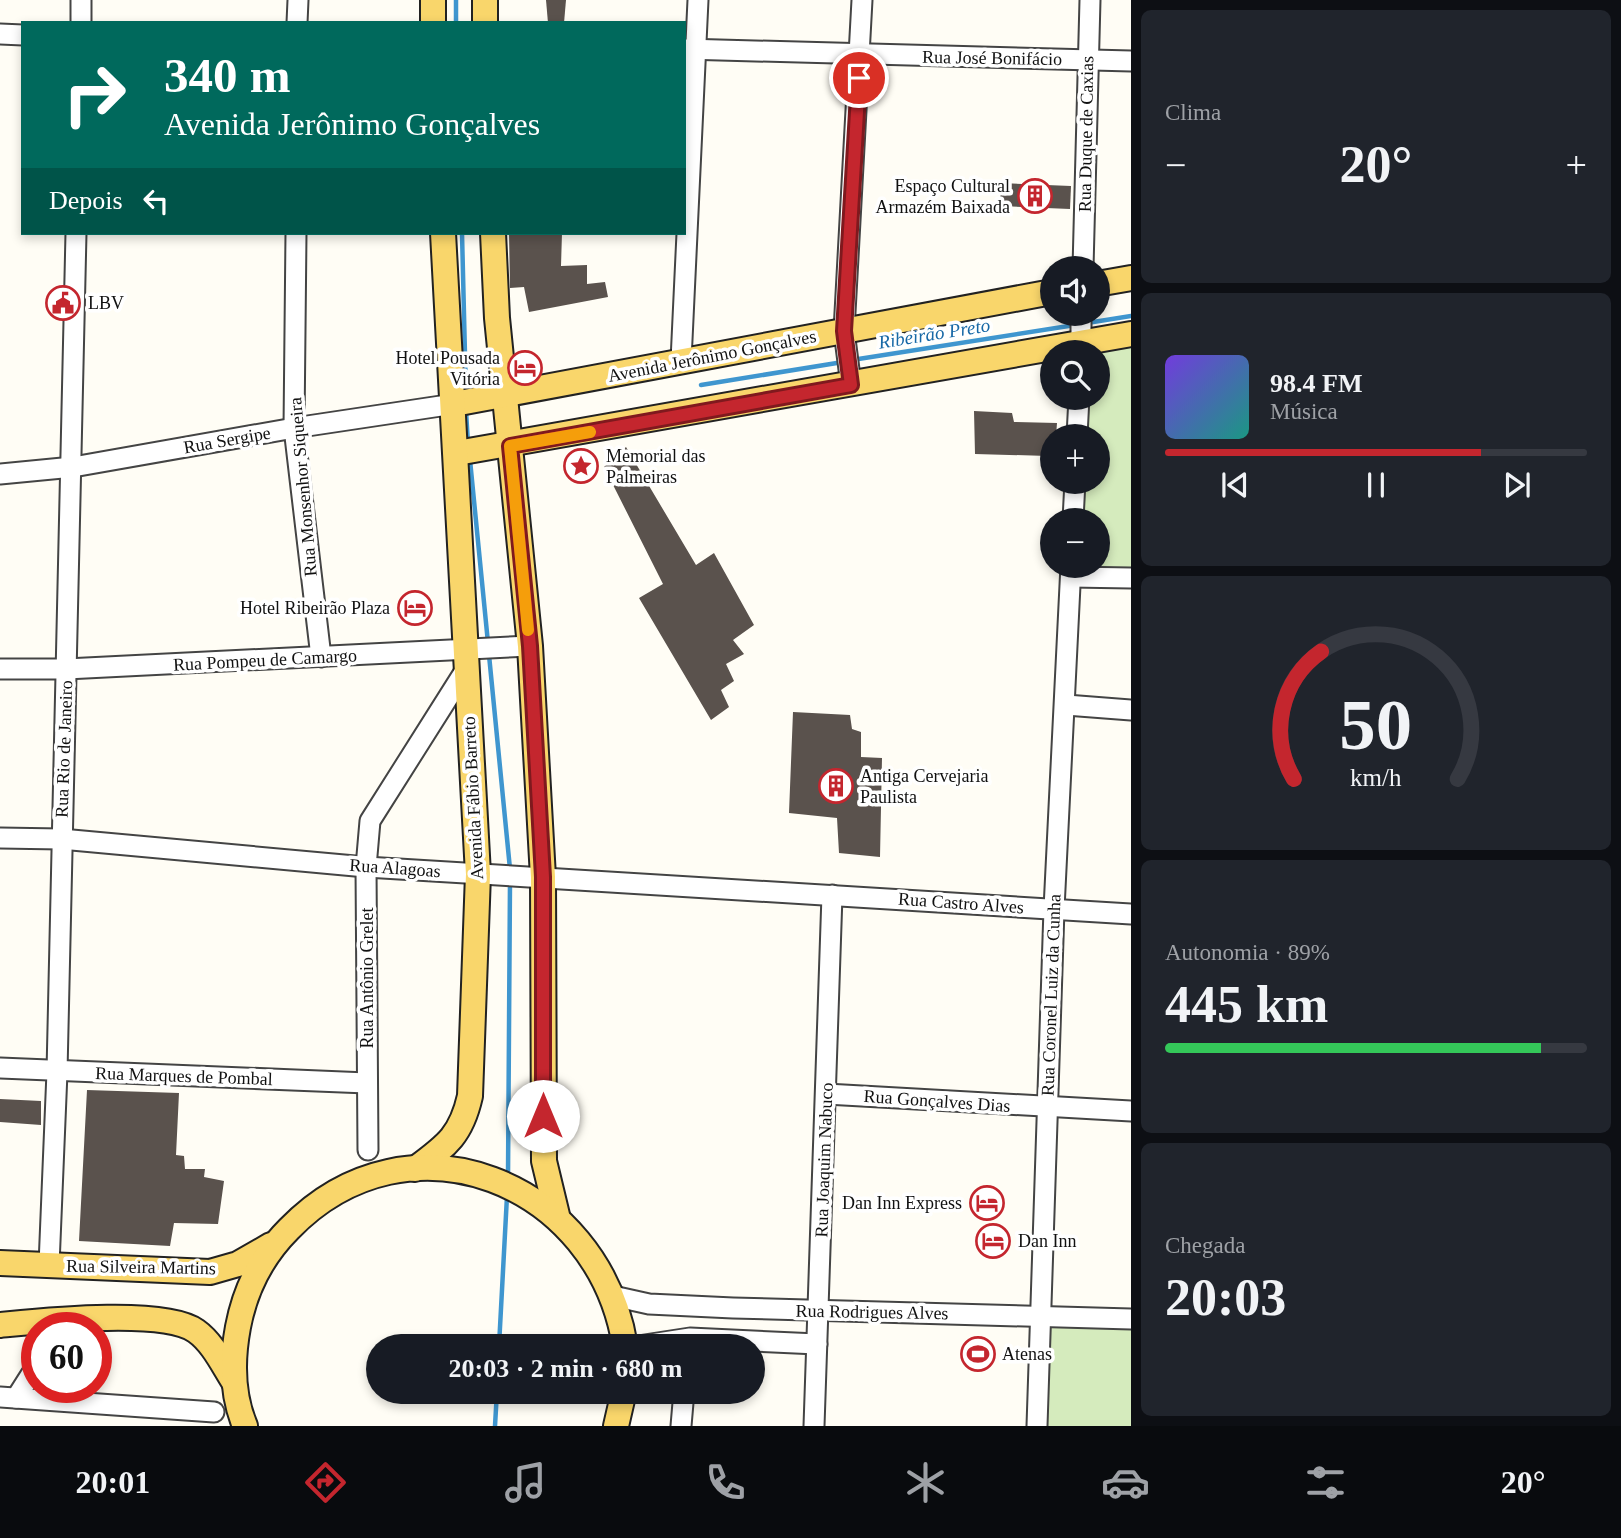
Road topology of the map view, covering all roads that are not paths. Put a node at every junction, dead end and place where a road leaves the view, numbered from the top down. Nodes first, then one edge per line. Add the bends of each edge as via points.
1 (81, 0) edge
2 (298, 0) edge
3 (433, 0) edge
4 (485, 0) edge
5 (698, 0) edge
6 (862, 0) edge
7 (1090, 0) edge
8 (81, 21) edge
9 (297, 21) edge
10 (433, 21) edge
11 (485, 21) edge
12 (0, 34) edge
13 (21, 35) edge
14 (690, 49) edge
15 (860, 55) junction
16 (1088, 60) junction
17 (1131, 61) edge
18 (686, 188) edge
19 (76, 235) edge
20 (296, 235) edge
21 (443, 235) edge
22 (493, 235) edge
23 (685, 235) edge
24 (1083, 256) edge
25 (1131, 278) edge
26 (1110, 282) edge
27 (1040, 295) edge
28 (1081, 334) edge
29 (1131, 334) edge
30 (844, 337) junction
31 (681, 361) junction
32 (850, 379) junction
33 (500, 396) junction
34 (459, 403) junction
35 (294, 428) junction
36 (504, 447) junction
37 (462, 453) junction
38 (73, 467) junction
39 (0, 474) edge
40 (1110, 576) edge
41 (1071, 578) edge
42 (1131, 578) edge
43 (527, 646) junction
44 (470, 655) junction
45 (321, 657) junction
46 (0, 669) edge
47 (66, 669) junction
48 (1066, 705) junction
49 (1131, 710) edge
50 (0, 838) edge
51 (61, 839) junction
52 (366, 867) junction
53 (481, 874) junction
54 (536, 877) junction
55 (832, 895) junction
56 (1054, 909) junction
57 (1131, 914) edge
58 (0, 1068) edge
59 (57, 1072) junction
60 (367, 1083) junction
61 (826, 1094) junction
62 (1047, 1108) junction
63 (1131, 1111) edge
64 (368, 1150) dead end
65 (415, 1169) junction
66 (557, 1215) junction
67 (275, 1243) junction
68 (0, 1263) edge
69 (49, 1265) junction
70 (613, 1296) junction
71 (818, 1309) junction
72 (791, 1310) junction
73 (1041, 1316) junction
74 (1131, 1320) edge
75 (112, 1322) edge
76 (0, 1325) edge
77 (21, 1325) edge
78 (622, 1334) edge
79 (765, 1341) edge
80 (789, 1341) junction
81 (817, 1344) junction
82 (21, 1383) edge
83 (234, 1383) junction
84 (8, 1397) edge
85 (621, 1404) edge
86 (683, 1404) edge
87 (214, 1412) dead end
88 (245, 1426) edge
89 (616, 1426) edge
90 (681, 1426) edge
91 (814, 1426) edge
92 (1037, 1426) edge

1 - 8 street
2 - 9 street
3 - 10 main road
4 - 11 main road
5 - 14 street
6 - 15 street
7 - 16 street, Rua Duque de Caxias
12 - 13 street
14 - 15 street, Rua José Bonifácio
14 - 18 street
15 - 16 street, Rua José Bonifácio
15 - 30 street
16 - 17 street, Rua José Bonifácio
16 - 24 street, Rua Duque de Caxias
19 - 38 street, Rua Rio de Janeiro
20 - 35 street, Rua Monsenhor Siqueira
21 - 34 main road, Avenida Fábio Barreto
22 - 33 main road
23 - 31 street
25 - 26 main road
27 - 30 main road, Avenida Jerônimo Gonçalves
28 - 29 main road
28 - 32 main road
30 - 31 main road, Avenida Jerônimo Gonçalves
30 - 32 street
31 - 33 main road, Avenida Jerônimo Gonçalves
32 - 36 main road
33 - 34 main road, Avenida Jerônimo Gonçalves
33 - 36 main road
34 - 35 street, Rua Sergipe
34 - 37 main road, Avenida Fábio Barreto
35 - 38 street, Rua Sergipe
35 - 45 street, Rua Monsenhor Siqueira
36 - 37 main road
36 - 43 main road
37 - 44 main road, Avenida Fábio Barreto
38 - 39 street, Rua Sergipe
38 - 47 street, Rua Rio de Janeiro
40 - 42 street
41 - 48 street, Rua Coronel Luiz da Cunha
43 - 44 street, Rua Pompeu de Camargo
43 - 54 main road
44 - 45 street, Rua Pompeu de Camargo
44 - 52 street, Rua Antônio Grelet via 370,821
44 - 53 main road, Avenida Fábio Barreto
45 - 47 street, Rua Pompeu de Camargo
46 - 47 street, Rua Pompeu de Camargo
47 - 51 street, Rua Rio de Janeiro
48 - 49 street
48 - 56 street, Rua Coronel Luiz da Cunha
50 - 51 street, Rua Alagoas
51 - 52 street, Rua Alagoas
51 - 59 street, Rua Rio de Janeiro
52 - 53 street, Rua Alagoas
52 - 60 street, Rua Antônio Grelet
53 - 54 street, Rua Alagoas
53 - 65 main road, Avenida Fábio Barreto via 470,1097 447,1147
54 - 55 street, Rua Alagoas
54 - 66 main road via 544,1161
55 - 56 street, Rua Castro Alves
55 - 61 street, Rua Joaquim Nabuco
56 - 57 street, Rua Castro Alves
56 - 62 street, Rua Coronel Luiz da Cunha
58 - 59 street, Rua Marques de Pombal
59 - 60 street, Rua Marques de Pombal
59 - 69 street, Rua Rio de Janeiro
60 - 64 street, Rua Antônio Grelet
61 - 62 street, Rua Gonçalves Dias
61 - 71 street, Rua Joaquim Nabuco
62 - 63 street, Rua Gonçalves Dias
62 - 73 street, Rua Coronel Luiz da Cunha
65 - 66 main road via 449,1169 482,1176 533,1198
65 - 67 main road via 375,1176 337,1191 303,1214
66 - 70 main road via 590,1252
67 - 69 main road, Rua Silveira Martins via 238,1264 210,1272
67 - 83 main road via 241,1309 234,1345
68 - 69 main road, Rua Silveira Martins
70 - 72 street, Rua Rodrigues Alves via 649,1304
70 - 78 main road
71 - 72 street, Rua Rodrigues Alves
71 - 73 street, Rua Rodrigues Alves
71 - 81 street, Rua Joaquim Nabuco
72 - 80 street
73 - 74 street, Rua Rodrigues Alves
73 - 92 street, Rua Coronel Luiz da Cunha
75 - 83 main road via 174,1320 206,1339
76 - 77 main road
79 - 80 street, Rua Rodrigues Alves
80 - 81 street, Rua Rodrigues Alves
81 - 91 street, Rua Joaquim Nabuco
82 - 84 street
83 - 88 main road
84 - 87 street
85 - 89 main road
86 - 90 street

